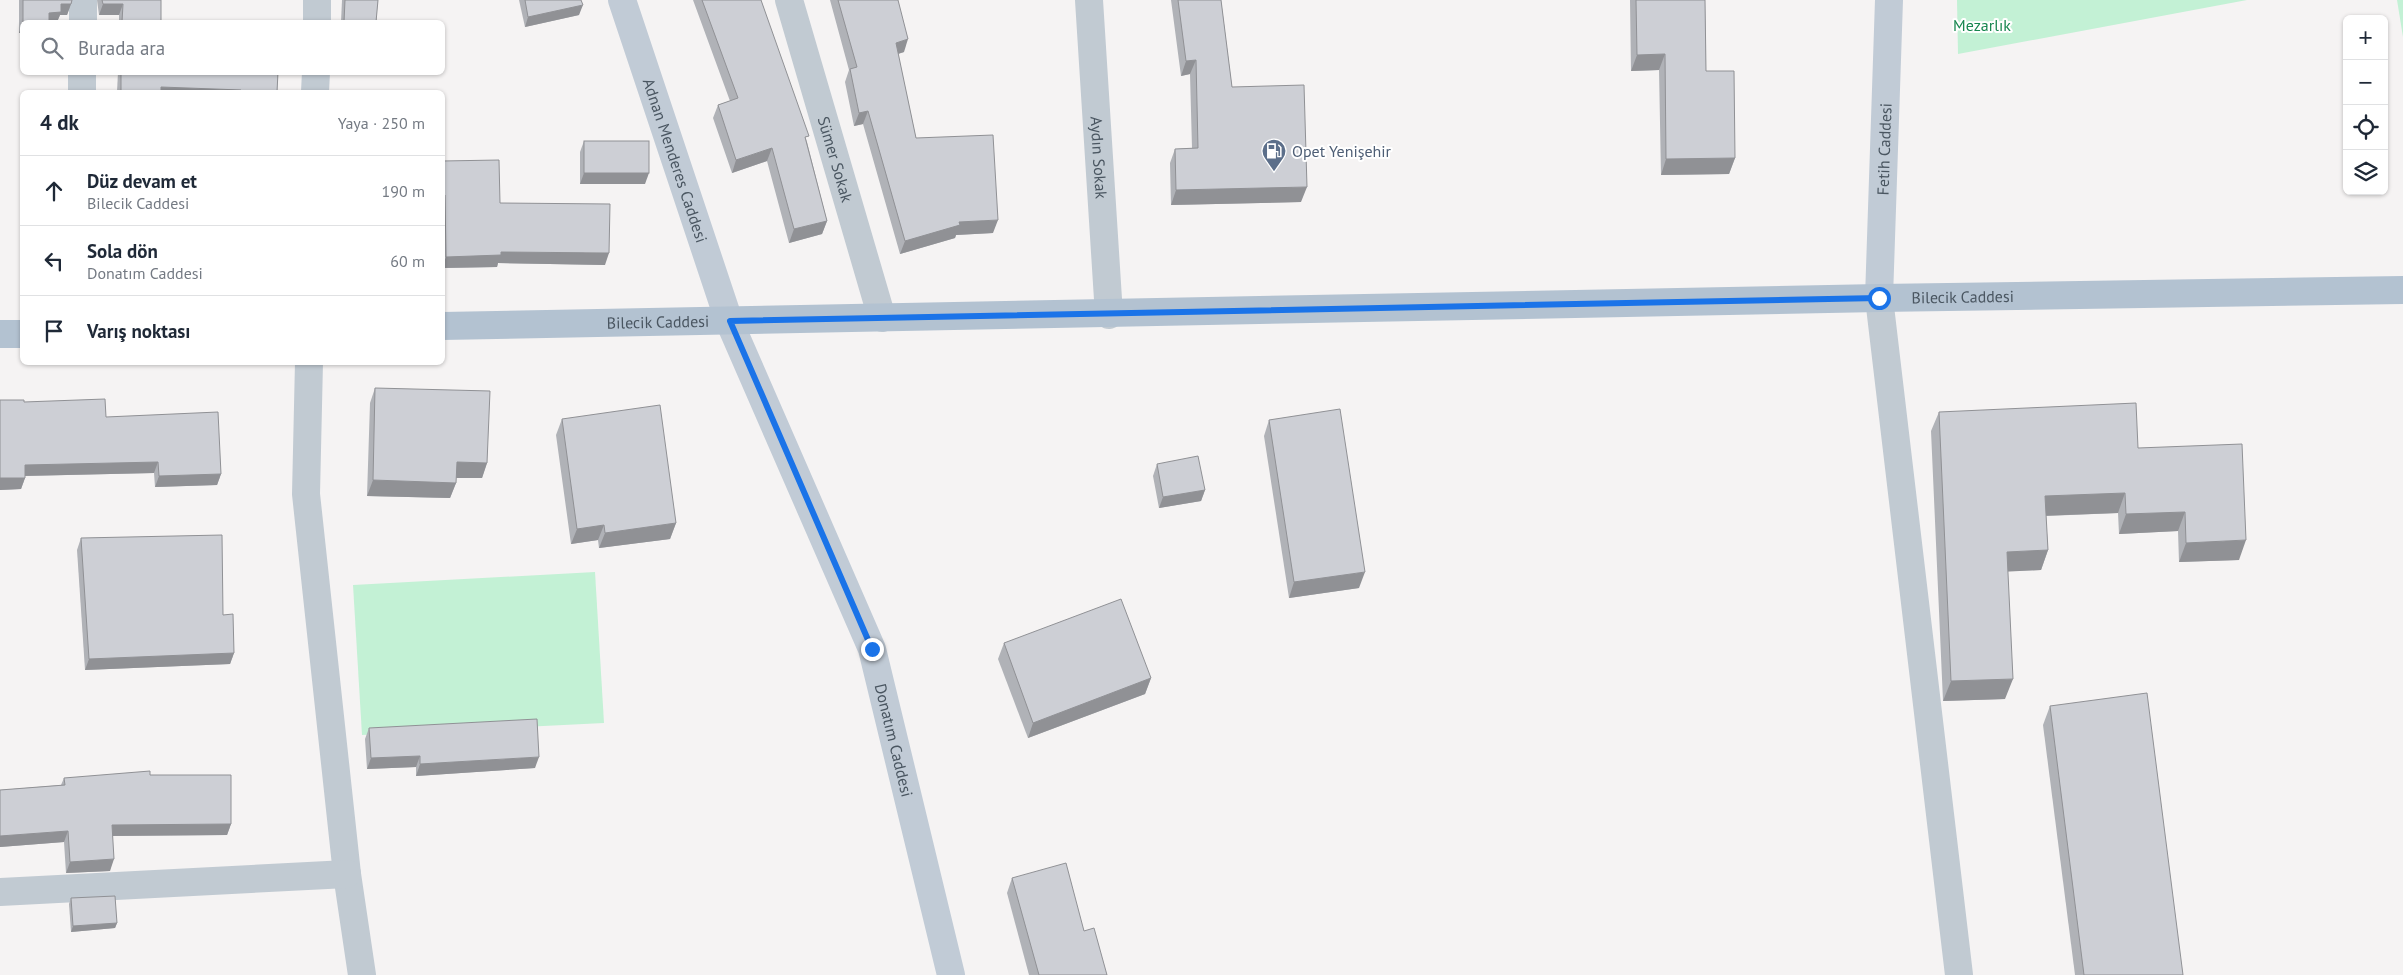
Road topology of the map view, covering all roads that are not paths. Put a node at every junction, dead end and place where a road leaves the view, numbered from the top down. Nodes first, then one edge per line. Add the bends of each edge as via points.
1 (83, 0) edge
2 (317, 0) edge
3 (622, 0) edge
4 (789, 0) edge
5 (1089, 0) edge
6 (1889, 0) edge
7 (83, 20) edge
8 (317, 20) edge
9 (82, 75) edge
10 (316, 75) edge
11 (82, 90) edge
12 (315, 90) edge
13 (2403, 290) edge
14 (1879, 298) junction
15 (1109, 315) junction
16 (882, 318) junction
17 (730, 321) junction
18 (445, 326) edge
19 (0, 334) edge
20 (20, 334) edge
21 (309, 365) edge
22 (347, 874) junction
23 (0, 892) edge
24 (362, 975) edge
25 (951, 975) edge
26 (1959, 975) edge

1 - 7 street
2 - 8 street
3 - 17 street, Adnan Menderes Caddesi
4 - 16 street, Sümer Sokak
5 - 15 street, Aydın Sokak
6 - 14 street, Fetih Caddesi
9 - 11 street
10 - 12 street
13 - 14 main road, Bilecik Caddesi
14 - 15 main road, Bilecik Caddesi
14 - 26 street
15 - 16 main road, Bilecik Caddesi
16 - 17 main road, Bilecik Caddesi
17 - 18 main road, Bilecik Caddesi
17 - 25 street, Donatım Caddesi via 872,649
19 - 20 main road
21 - 22 street via 306,494
22 - 23 street
22 - 24 street

